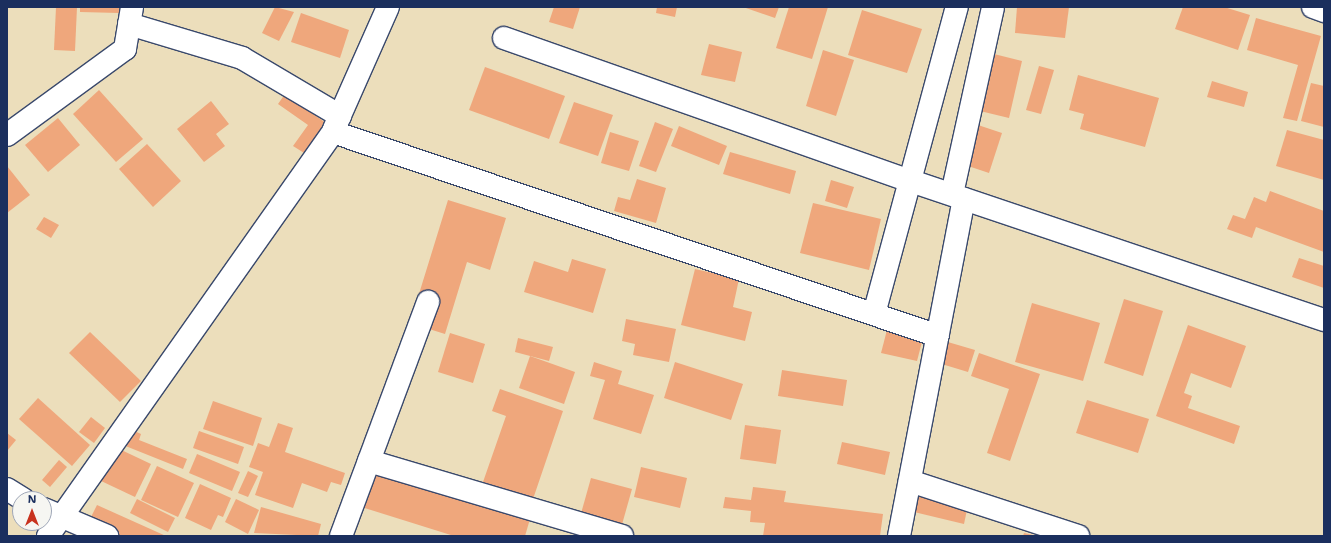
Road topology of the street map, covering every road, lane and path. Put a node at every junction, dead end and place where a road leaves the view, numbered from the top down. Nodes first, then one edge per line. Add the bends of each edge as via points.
1 (388, 7) edge
2 (957, 7) edge
3 (993, 7) edge
4 (1313, 7) edge
5 (1324, 11) edge
6 (130, 16) edge
7 (504, 38) dead end
8 (336, 124) junction
9 (7, 135) edge
10 (911, 181) junction
11 (958, 196) junction
12 (428, 302) dead end
13 (874, 314) junction
14 (1324, 320) edge
15 (938, 336) junction
16 (369, 461) junction
17 (910, 481) junction
18 (52, 512) edge
19 (106, 536) edge
20 (341, 536) edge
21 (622, 536) edge
22 (899, 536) edge
23 (1078, 536) edge

1 - 8 street
2 - 10 street
3 - 11 street
4 - 5 street
6 - 8 street via 242,58
6 - 9 street via 125,49
7 - 10 street
8 - 13 street
8 - 18 street
10 - 11 street
10 - 13 street
11 - 14 street
11 - 15 street
12 - 16 street
13 - 15 street
15 - 17 street
16 - 20 street
16 - 21 street
17 - 22 street
17 - 23 street
18 - 19 street

